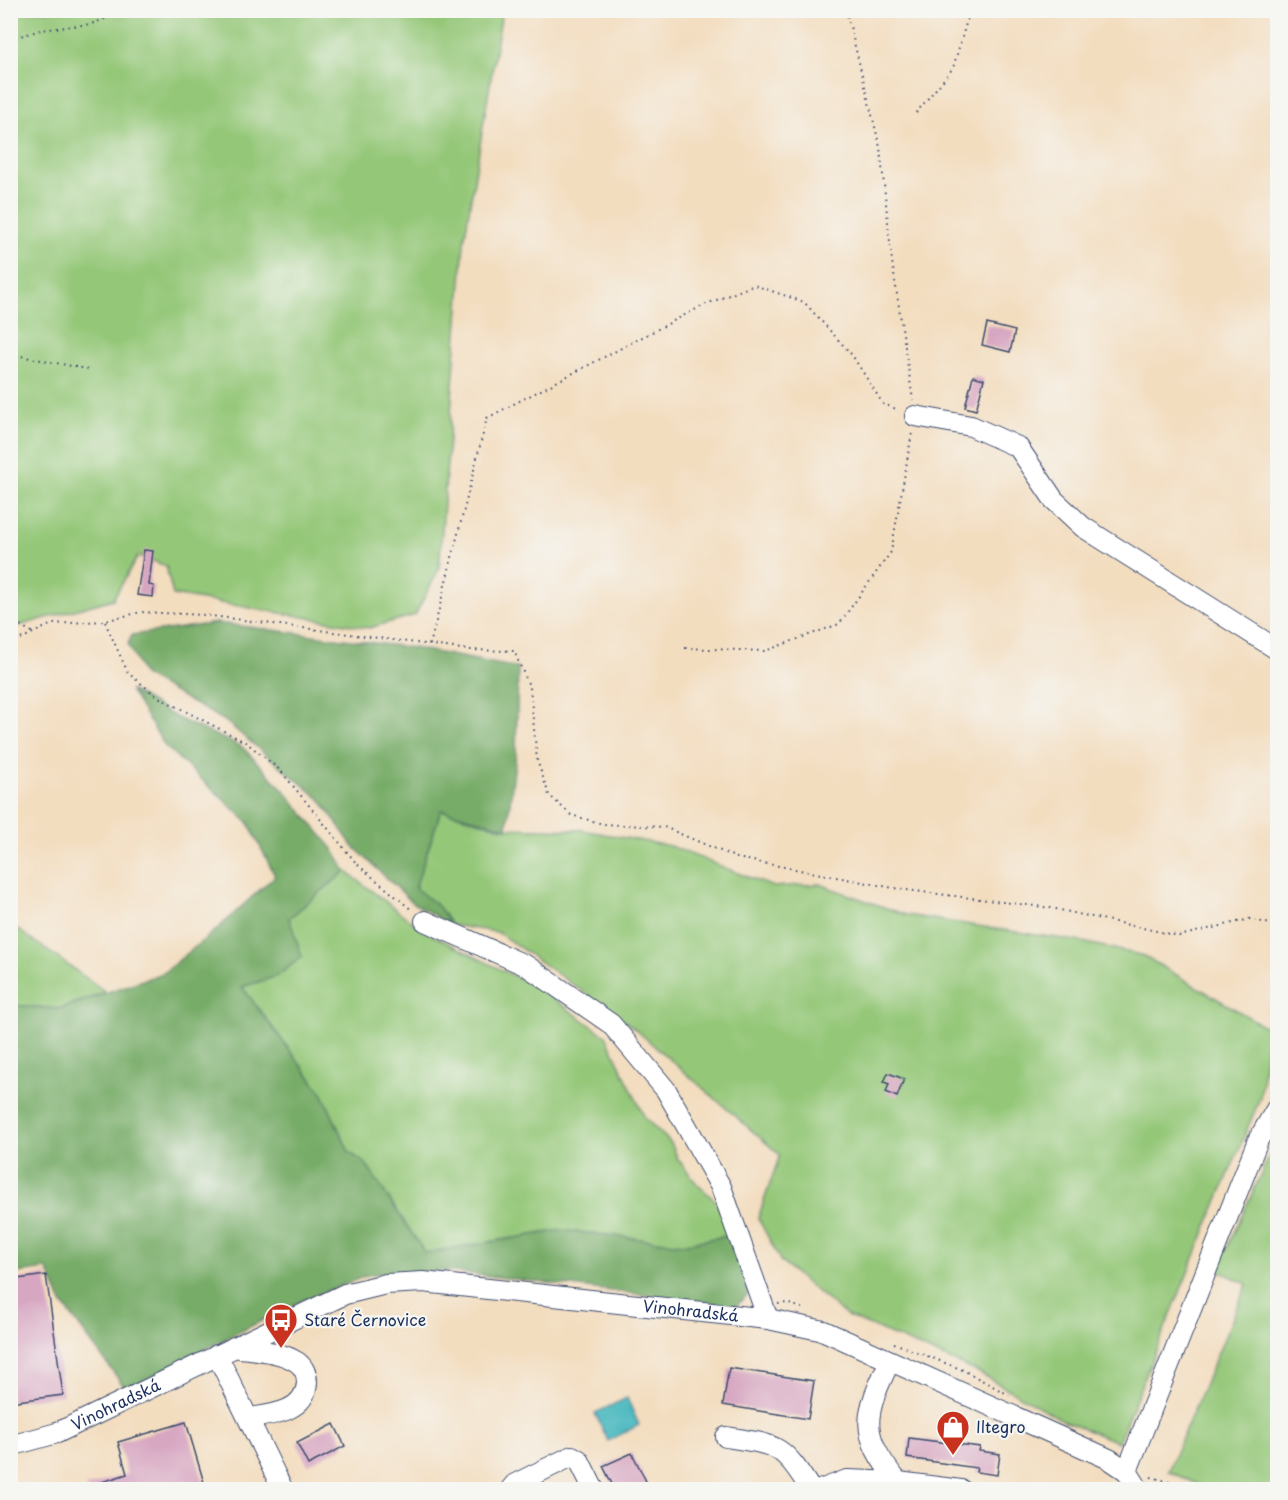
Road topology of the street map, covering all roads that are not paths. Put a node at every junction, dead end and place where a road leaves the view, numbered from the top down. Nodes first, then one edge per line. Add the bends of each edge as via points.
1 (915, 416) road end
2 (1278, 650) edge
3 (425, 921) road end
4 (1278, 1106) edge
5 (768, 1319) junction
6 (225, 1351) junction
7 (890, 1361) junction
8 (249, 1418) junction
9 (726, 1437) dead end
10 (10, 1446) edge
11 (1127, 1471) junction
12 (900, 1486) edge
13 (833, 1487) edge
14 (283, 1490) edge
15 (510, 1490) edge
16 (594, 1490) edge
17 (811, 1490) edge
18 (961, 1490) edge
19 (1139, 1490) edge

1 - 2 street via 971,426 1018,447 1053,500 1083,527
3 - 5 street via 527,966 611,1024 666,1090 721,1187
4 - 11 street via 1258,1140
5 - 6 street, Vinohradská via 413,1283 386,1284 345,1294
5 - 7 street, Vinohradská via 824,1331
6 - 8 street
6 - 8 street via 291,1359 306,1372 306,1392 292,1408
6 - 10 street, Vinohradská via 57,1433
7 - 11 street, Vinohradská via 1109,1459
7 - 12 street via 872,1402 869,1433 875,1452
8 - 14 street
9 - 17 street via 780,1448
11 - 19 street, Vinohradská
12 - 13 street via 854,1479
12 - 18 street
15 - 16 street via 572,1456 579,1460

